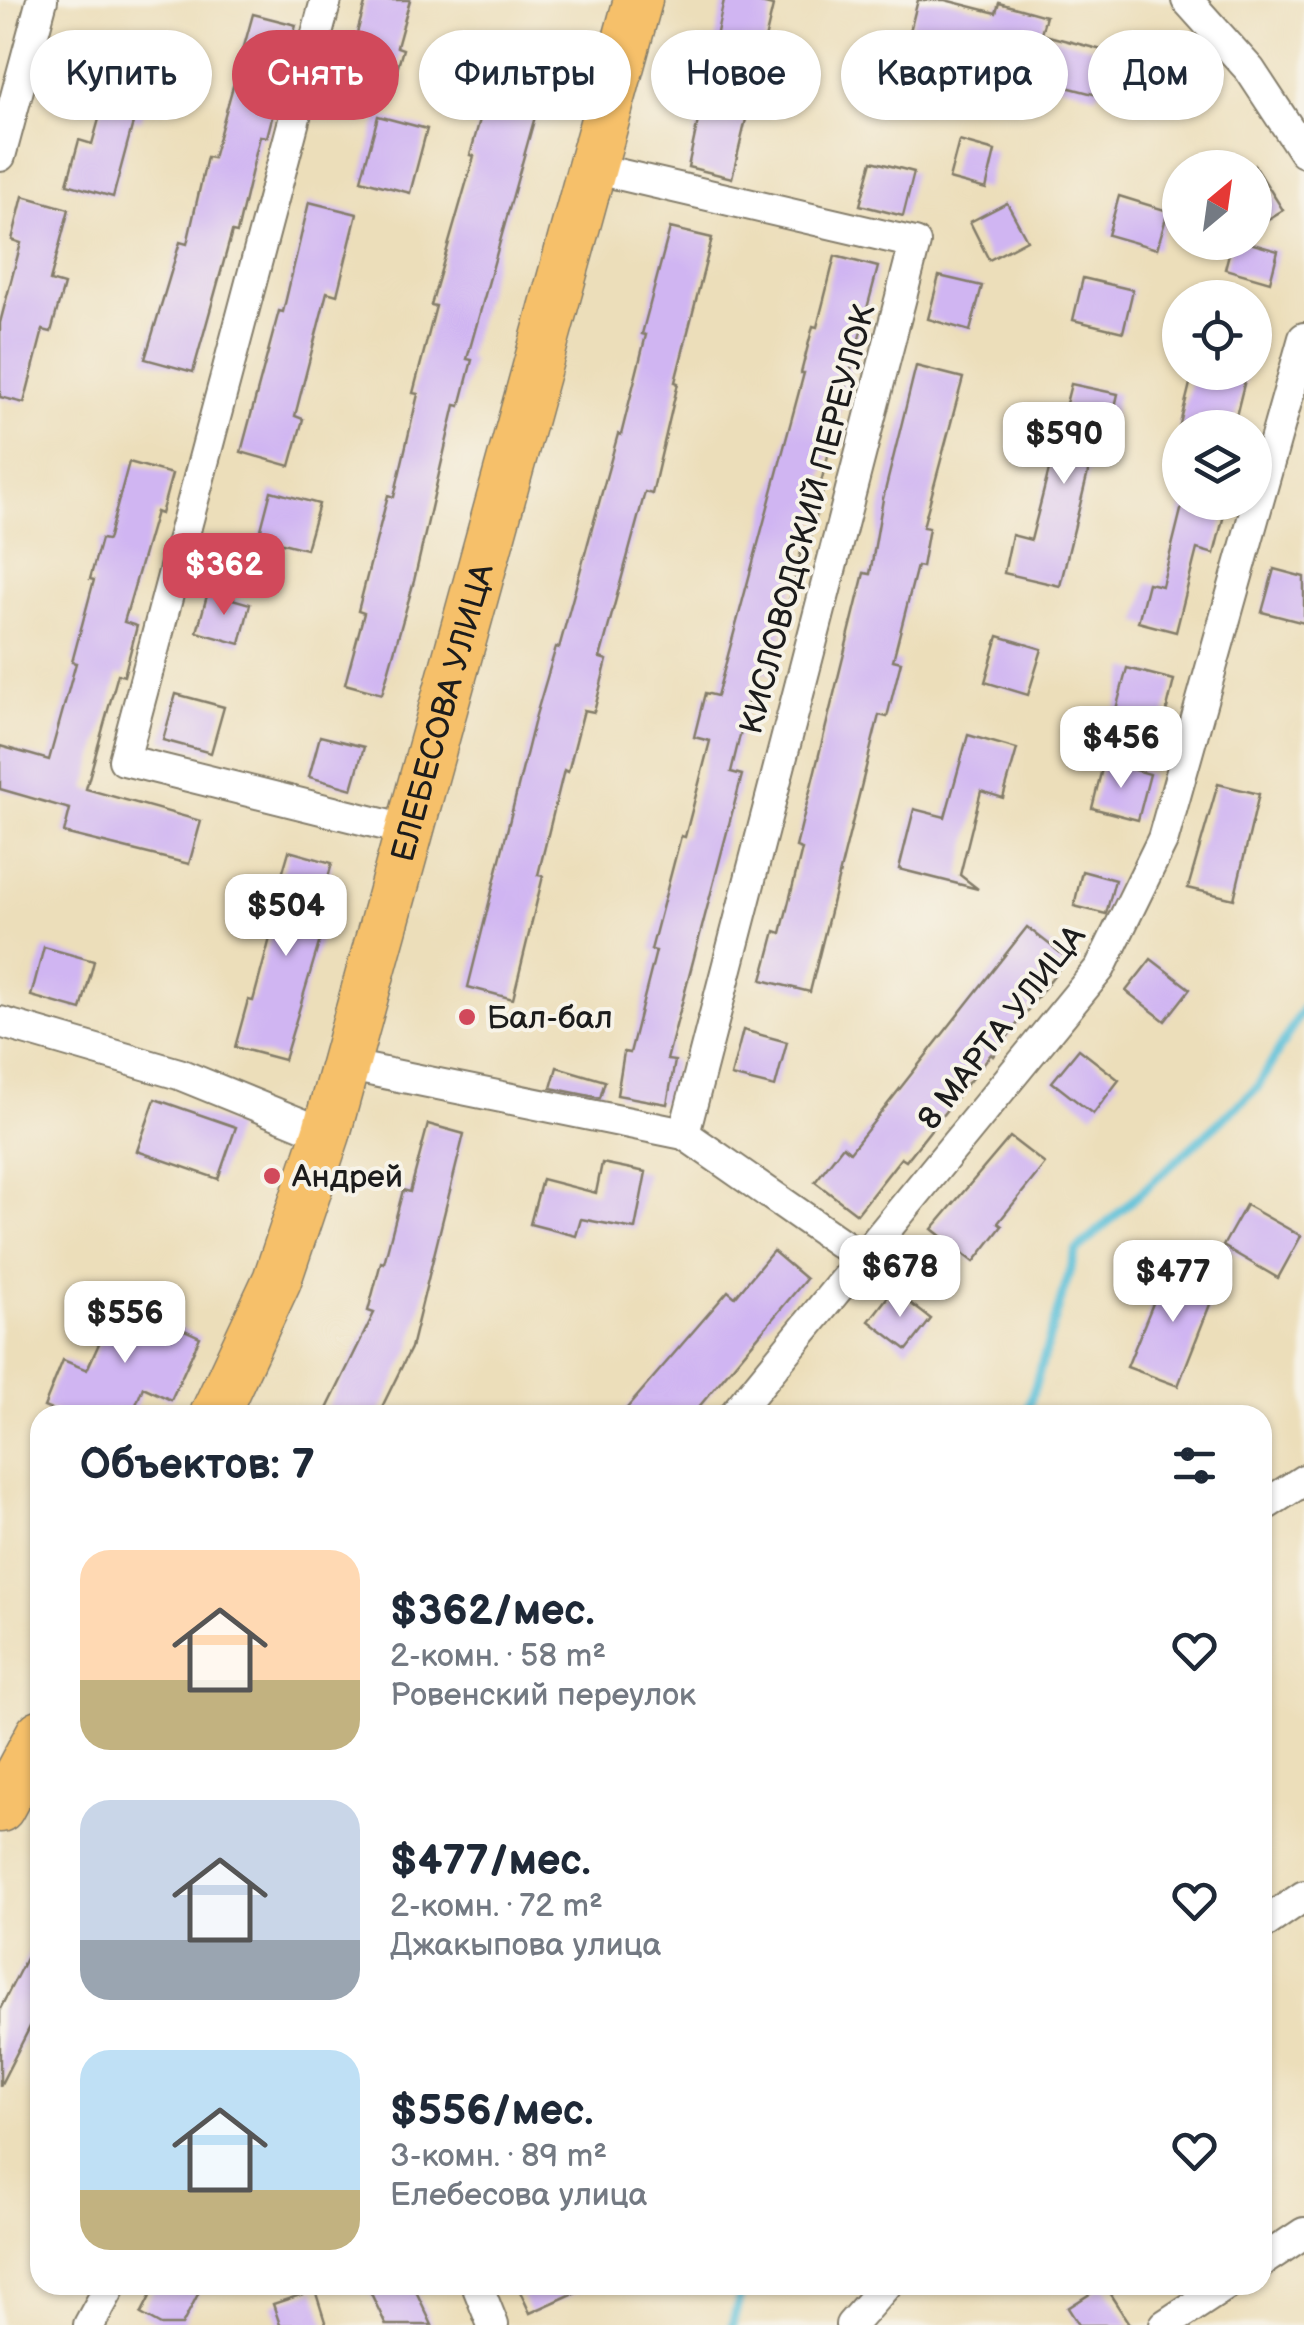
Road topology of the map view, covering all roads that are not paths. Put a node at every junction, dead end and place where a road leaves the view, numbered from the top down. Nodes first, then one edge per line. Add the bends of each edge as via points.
1 (42, 0) edge
2 (326, 0) edge
3 (638, 0) edge
4 (1187, 0) edge
5 (1304, 152) edge
6 (0, 156) edge
7 (592, 168) junction
8 (1304, 338) edge
9 (410, 831) junction
10 (0, 1022) edge
11 (346, 1064) junction
12 (326, 1134) junction
13 (684, 1134) junction
14 (862, 1258) junction
15 (219, 1405) edge
16 (742, 1405) edge
17 (1304, 1480) edge
18 (1272, 1501) edge
19 (30, 1752) edge
20 (0, 1808) edge
21 (1304, 1896) edge
22 (1272, 1918) edge
23 (1304, 2233) edge
24 (1272, 2254) edge
25 (106, 2295) edge
26 (481, 2295) edge
27 (877, 2295) edge
28 (1211, 2295) edge
29 (89, 2325) edge
30 (493, 2325) edge
31 (851, 2325) edge
32 (1165, 2325) edge

1 - 6 street
2 - 9 street via 124,760
3 - 7 main road, ЕЛЕБЕСОВА УЛИЦА
4 - 5 street via 1250,70
7 - 9 main road, ЕЛЕБЕСОВА УЛИЦА
7 - 13 street, КИСЛОВОДСКИЙ ПЕРЕУЛОК via 914,243
8 - 14 street, 8 МАРТА УЛИЦА via 1163,838 1100,968
9 - 11 main road, ЕЛЕБЕСОВА УЛИЦА
10 - 12 street via 178,1074
11 - 12 main road, ЕЛЕБЕСОВА УЛИЦА
11 - 13 street
12 - 15 main road, ЕЛЕБЕСОВА УЛИЦА via 277,1280
13 - 14 street
14 - 16 street, 8 МАРТА УЛИЦА
17 - 18 street
19 - 20 main road
21 - 22 street
23 - 24 street
25 - 29 street
26 - 30 street
27 - 31 street
28 - 32 street

